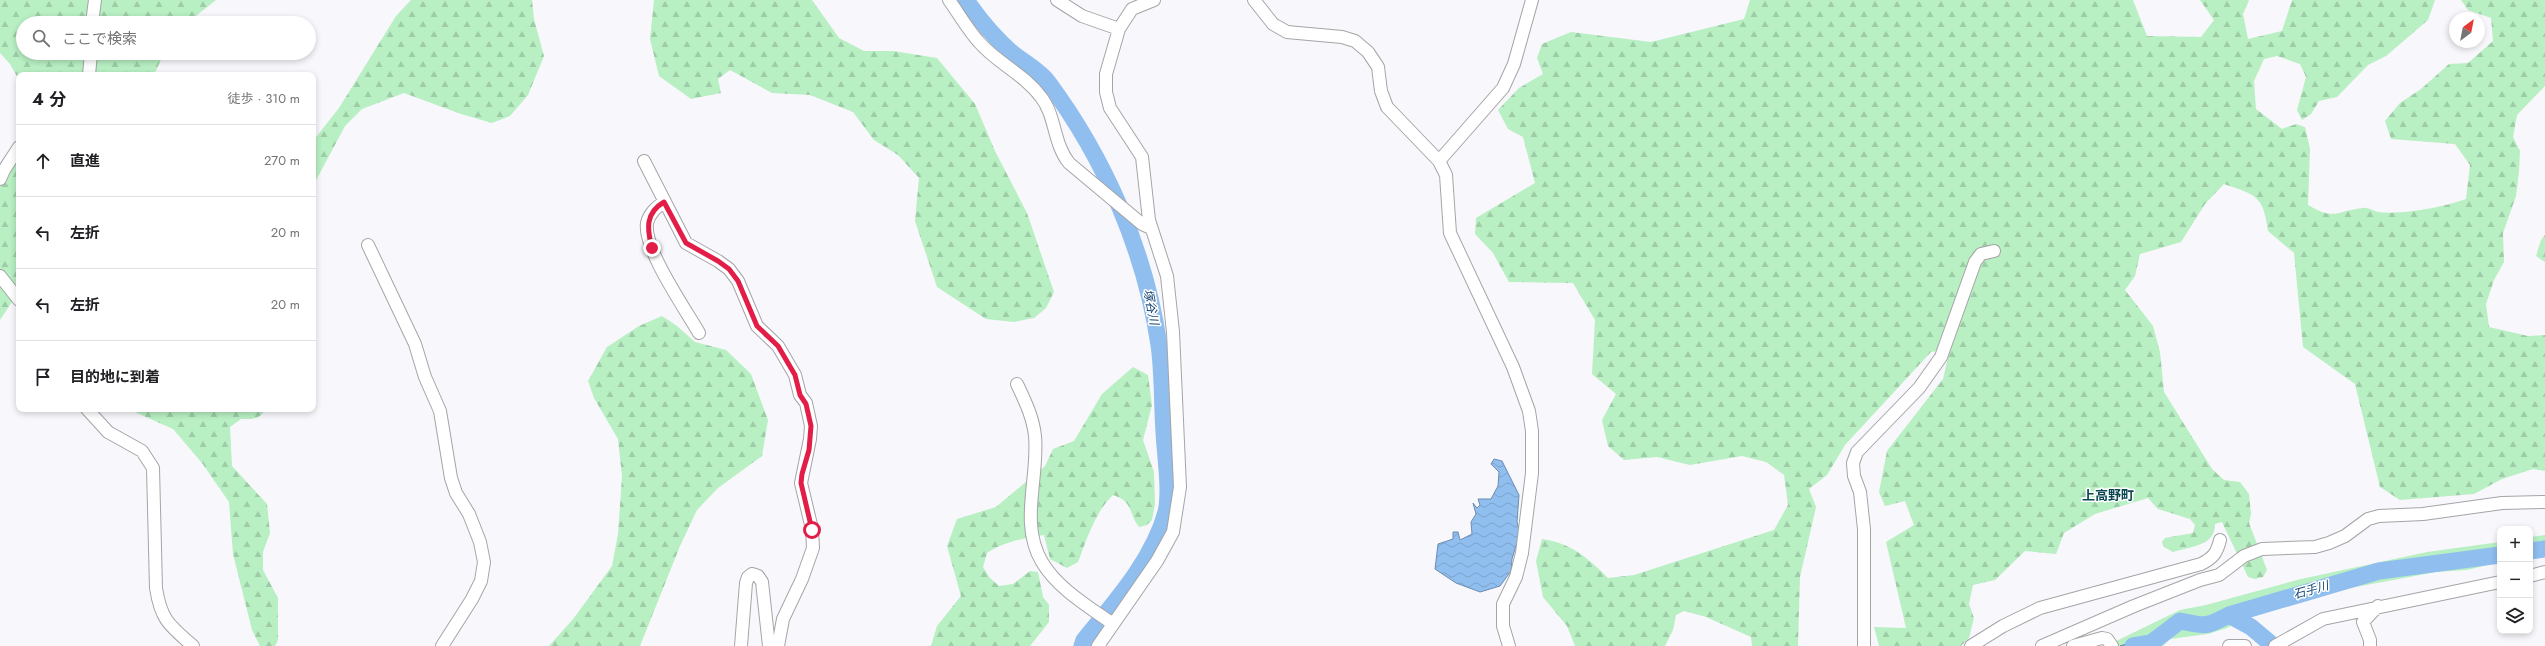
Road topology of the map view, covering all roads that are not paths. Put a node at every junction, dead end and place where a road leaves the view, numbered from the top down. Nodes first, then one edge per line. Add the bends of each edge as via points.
1 (96, 0) edge
2 (949, 0) edge
3 (1057, 0) edge
4 (1154, 0) edge
5 (1254, 0) edge
6 (1532, 0) edge
7 (93, 16) edge
8 (1118, 29) junction
9 (90, 60) edge
10 (89, 72) edge
11 (16, 152) edge
12 (644, 161) dead end
13 (1439, 161) junction
14 (0, 179) edge
15 (664, 202) junction
16 (1151, 228) junction
17 (368, 245) dead end
18 (1994, 251) dead end
19 (0, 276) edge
20 (16, 296) edge
21 (699, 333) dead end
22 (1017, 384) dead end
23 (90, 412) edge
24 (2545, 502) edge
25 (2220, 540) dead end
26 (2545, 572) edge
27 (2533, 575) edge
28 (2497, 583) edge
29 (2378, 606) junction
30 (2342, 615) junction
31 (2363, 622) junction
32 (1111, 623) junction
33 (2111, 644) edge
34 (193, 646) edge
35 (442, 646) edge
36 (741, 646) edge
37 (769, 646) edge
38 (778, 646) edge
39 (1098, 646) edge
40 (1509, 646) edge
41 (1864, 646) edge
42 (1971, 646) edge
43 (2042, 646) edge
44 (2073, 646) edge
45 (2229, 646) edge
46 (2245, 646) edge
47 (2275, 646) edge
48 (2370, 646) edge

1 - 7 street
2 - 16 street via 979,42 1032,85 1042,98 1050,114 1062,154 1069,163 1142,224
3 - 8 street via 1082,16
4 - 8 street via 1132,10
5 - 13 street via 1273,24 1287,32 1342,37 1355,41 1368,52 1378,67 1381,91 1387,106
6 - 13 street via 1514,64 1503,88
8 - 16 street via 1106,74 1106,92 1110,108 1142,157 1145,201
9 - 10 street
11 - 14 street
12 - 15 street
13 - 40 street via 1446,175 1450,233 1513,367 1529,411 1532,431 1530,500 1516,577 1503,604 1503,626
15 - 21 street via 653,211 647,223 652,248 664,274
15 - 38 street via 686,243 718,261 738,281 757,326 778,346 795,375 800,395 806,404 811,426 801,483 812,530 813,548 783,619
16 - 32 street via 1167,276 1170,298 1180,487 1173,532 1157,560
17 - 35 street via 415,344 425,377 440,411 451,478 456,493 470,514 484,562 481,581 472,599
18 - 41 street via 1981,254 1975,262 1942,357 1930,374 1857,452 1853,463 1854,476 1860,492 1864,529
19 - 20 street
22 - 32 street via 1031,415 1035,435 1031,530 1034,546 1052,576
23 - 34 street via 108,432 142,451 153,468 156,588 159,605 163,617
24 - 43 street via 2502,503 2423,514 2379,516 2368,519 2345,536 2315,547 2262,549 2244,556 2219,575 2200,580
25 - 42 street via 2218,550 2212,558 2201,564 2040,608 2003,626
26 - 27 street
28 - 29 street
29 - 30 street
29 - 31 street
30 - 31 street
30 - 47 street via 2311,624
31 - 48 street
32 - 39 street
33 - 44 street via 2102,638
36 - 37 street via 746,583 752,574 758,576 762,582
45 - 46 street

